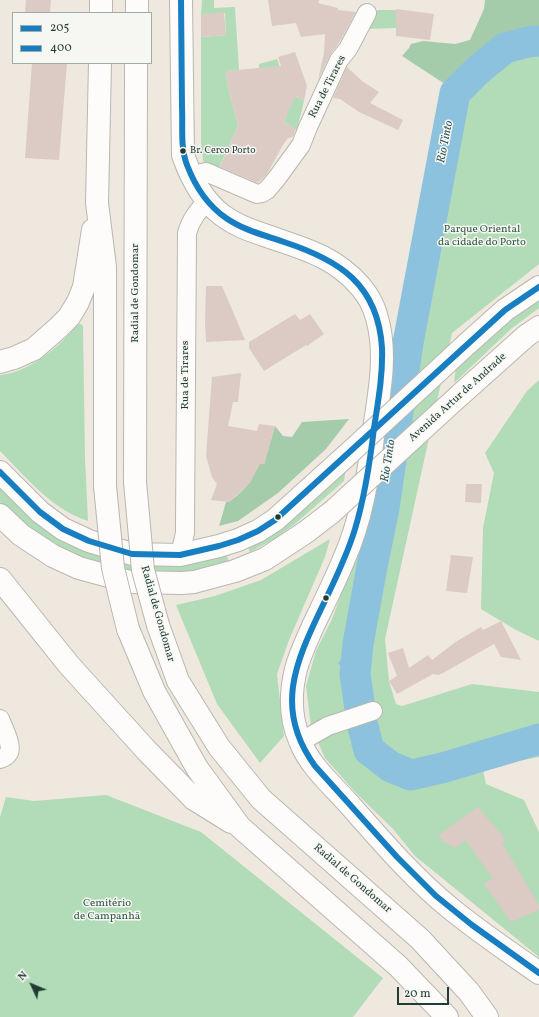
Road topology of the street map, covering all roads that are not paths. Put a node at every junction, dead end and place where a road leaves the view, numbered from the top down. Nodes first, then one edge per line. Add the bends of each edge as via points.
1 (101, 0) edge
2 (137, 0) edge
3 (182, 0) edge
4 (101, 12) edge
5 (137, 12) edge
6 (367, 13) dead end
7 (100, 64) edge
8 (136, 64) edge
9 (190, 176) junction
10 (207, 201) junction
11 (97, 203) junction
12 (539, 287) edge
13 (539, 327) edge
14 (0, 362) edge
15 (0, 472) edge
16 (0, 514) edge
17 (180, 555) junction
18 (0, 579) edge
19 (374, 711) dead end
20 (0, 719) edge
21 (300, 742) junction
22 (3, 758) edge
23 (240, 828) junction
24 (539, 973) edge
25 (447, 1017) edge
26 (487, 1017) edge

1 - 4 main road
2 - 5 main road
3 - 9 main road via 183,155
6 - 9 street, Rua de Tirares via 348,49 339,60 324,103 298,150 262,193 257,194 206,172
7 - 11 main road
8 - 26 main road, Radial de Gondomar, bridge via 136,482 143,570 158,625 178,681 219,747 261,799 420,939 469,992
9 - 10 main road
10 - 17 street, Rua de Tirares via 194,216 187,233 185,533
10 - 21 main road via 239,226 318,254 338,264 367,294 382,335 383,358 363,502 345,557 300,653 295,672 292,710
11 - 14 main road via 84,286 69,317 34,349
11 - 23 main road, bridge via 105,267 105,486 113,568 128,629 154,692 193,761
12 - 17 main road, bridge via 505,310 275,520 258,531 232,542
13 - 16 main road, Avenida Artur de Andrade, bridge via 332,512 265,559 235,571 194,582 130,582 79,568 53,556 21,535
15 - 17 main road via 40,512 63,529 89,541 132,554
18 - 23 main road via 69,666 173,778 194,799
19 - 21 street via 328,726
20 - 22 street via 10,745 10,750
21 - 24 main road via 315,767 427,888 496,943
23 - 25 main road via 398,966

